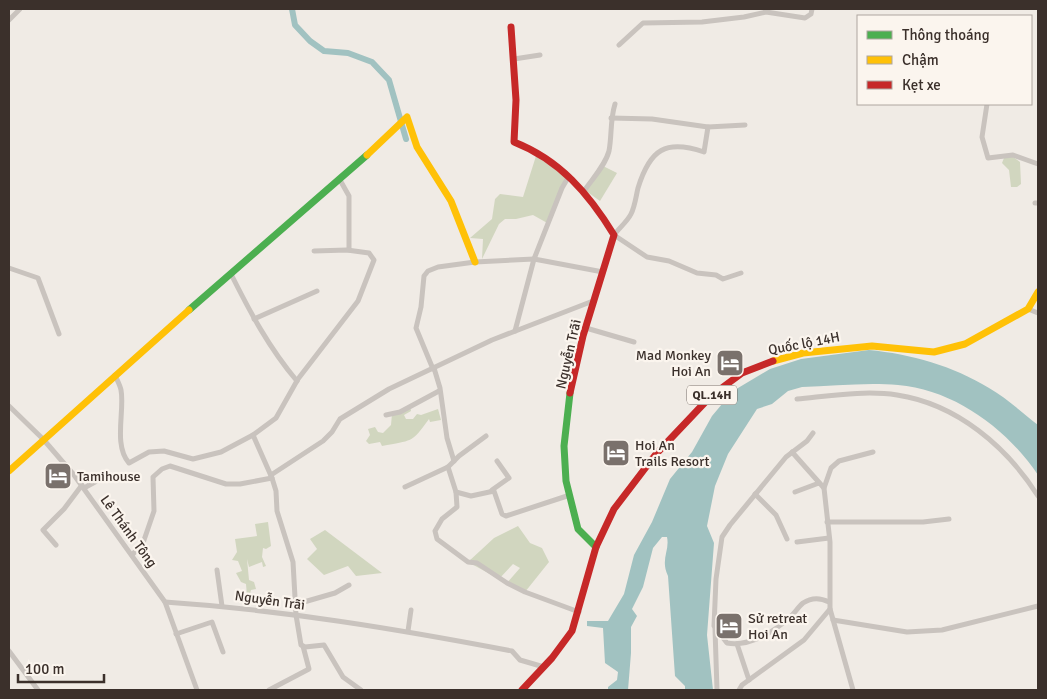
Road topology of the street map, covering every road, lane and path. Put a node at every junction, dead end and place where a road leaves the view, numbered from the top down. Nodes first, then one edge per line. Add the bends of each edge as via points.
1 (20, 9) edge
2 (812, 9) edge
3 (9, 20) edge
4 (511, 27) dead end
5 (619, 45) dead end
6 (540, 55) dead end
7 (514, 59) junction
8 (615, 104) dead end
9 (987, 105) edge
10 (611, 118) junction
11 (745, 125) dead end
12 (708, 127) junction
13 (1038, 164) edge
14 (569, 176) junction
15 (340, 180) junction
16 (584, 191) junction
17 (614, 235) junction
18 (350, 250) junction
19 (314, 251) dead end
20 (534, 259) junction
21 (475, 262) junction
22 (9, 268) edge
23 (603, 272) junction
24 (232, 274) junction
25 (741, 274) dead end
26 (317, 290) dead end
27 (1038, 292) edge
28 (593, 301) junction
29 (1028, 309) junction
30 (1038, 313) edge
31 (254, 319) junction
32 (586, 328) junction
33 (515, 331) junction
34 (59, 334) dead end
35 (634, 342) dead end
36 (433, 369) junction
37 (115, 375) junction
38 (297, 381) junction
39 (439, 391) junction
40 (797, 399) dead end
41 (9, 406) edge
42 (386, 415) dead end
43 (813, 433) dead end
44 (253, 435) junction
45 (486, 436) dead end
46 (44, 440) junction
47 (792, 452) junction
48 (873, 452) dead end
49 (454, 461) junction
50 (498, 461) dead end
51 (448, 467) junction
52 (9, 471) edge
53 (272, 477) junction
54 (95, 482) dead end
55 (820, 482) junction
56 (83, 487) junction
57 (405, 487) dead end
58 (824, 488) junction
59 (492, 490) junction
60 (456, 492) junction
61 (795, 492) dead end
62 (756, 494) junction
63 (567, 496) junction
64 (1038, 496) edge
65 (949, 519) dead end
66 (828, 522) junction
67 (829, 538) junction
68 (786, 539) dead end
69 (797, 542) dead end
70 (56, 545) dead end
71 (596, 547) junction
72 (132, 555) junction
73 (217, 570) dead end
74 (349, 585) dead end
75 (165, 602) junction
76 (829, 602) junction
77 (297, 604) junction
78 (222, 606) junction
79 (1038, 606) edge
80 (830, 609) junction
81 (411, 610) dead end
82 (580, 612) junction
83 (296, 615) junction
84 (832, 620) junction
85 (714, 626) junction
86 (408, 631) junction
87 (176, 634) junction
88 (737, 644) junction
89 (303, 646) junction
90 (9, 651) edge
91 (224, 652) dead end
92 (544, 667) junction
93 (749, 680) junction
94 (38, 690) edge
95 (197, 690) edge
96 (268, 690) edge
97 (361, 690) edge
98 (522, 690) edge
99 (717, 690) edge
100 (739, 690) edge
101 (853, 690) edge

1 - 3 street
2 - 5 street via 805,18 766,12 702,22 643,24
4 - 7 street
6 - 7 street
7 - 14 street via 514,142 540,153
8 - 10 street
9 - 13 street via 982,137 988,158 1013,155
10 - 12 street via 652,119
10 - 16 street via 605,162
11 - 12 street
12 - 17 street via 704,152 670,146 653,158 642,177 632,212
14 - 16 street
14 - 20 street
15 - 18 street via 349,196
15 - 21 street via 407,117 412,138 447,195
15 - 24 street
16 - 17 street
17 - 23 street, Nguyễn Trãi
17 - 25 street via 647,257 668,261 696,273 723,279
18 - 19 street
18 - 38 street via 369,253 374,260 366,284 345,321
20 - 21 street
20 - 23 street
20 - 33 street
21 - 36 street via 438,267 424,276 416,328
22 - 34 street via 38,278
23 - 28 street, Nguyễn Trãi
24 - 31 street
24 - 37 street
26 - 31 street
27 - 29 street
28 - 32 street, Nguyễn Trãi
28 - 33 street
29 - 30 street
29 - 71 street, Quốc lộ 14H / QL.14H via 965,344 934,352 854,346 803,353 742,373 711,396 656,454 614,510
31 - 38 street
32 - 35 street
32 - 63 street, Nguyễn Trãi via 563,446
33 - 36 street
36 - 39 street
36 - 53 street via 389,388 340,419 323,441
37 - 44 street via 121,388 120,427 130,463 148,452 164,451 202,458
37 - 46 street
38 - 44 street via 280,413
39 - 42 street via 400,412
39 - 49 street
40 - 64 street via 897,394 947,411 966,421 1008,456
41 - 46 street, Lê Thánh Tông
43 - 47 street
44 - 53 street
45 - 49 street
46 - 52 street
46 - 56 street, Lê Thánh Tông
47 - 55 street
47 - 62 street
48 - 58 street via 839,461 831,468
49 - 51 street
50 - 59 street via 509,478
51 - 57 street
51 - 60 street
53 - 72 street via 226,484 170,466 162,469 153,477 155,507 146,535
53 - 77 street via 277,511 293,562
54 - 56 street
55 - 58 street
55 - 61 street
56 - 70 street via 43,530
56 - 72 street, Lê Thánh Tông
58 - 66 street
59 - 60 street via 471,496
59 - 63 street via 502,514 506,516
60 - 82 street via 457,507 439,523 435,531 437,539 464,559 477,563 507,583
62 - 68 street via 776,515
62 - 85 street via 722,537
63 - 71 street, Nguyễn Trãi via 579,531
65 - 66 street
66 - 67 street
67 - 69 street
67 - 76 street
71 - 82 street, Quốc lộ 14H / QL.14H
72 - 75 street, Lê Thánh Tông
73 - 78 street
74 - 77 street via 335,593
75 - 78 street, Nguyễn Trãi
75 - 87 street, Lê Thánh Tông
76 - 80 street
76 - 88 street via 812,599 803,603 767,634
77 - 83 street
78 - 83 street, Nguyễn Trãi
79 - 84 street via 942,630 907,632
80 - 84 street
80 - 93 street via 804,640
81 - 86 street
82 - 92 street, Quốc lộ 14H / QL.14H via 572,631
83 - 86 street, Nguyễn Trãi
83 - 89 street
84 - 101 street
85 - 88 street via 727,643
85 - 99 street
86 - 92 street, Nguyễn Trãi via 512,651 520,660
87 - 91 street via 212,622
87 - 95 street, Lê Thánh Tông
88 - 93 street
89 - 96 street via 309,669
89 - 97 street via 324,645 343,677
90 - 94 street
92 - 98 street, Quốc lộ 14H / QL.14H
93 - 100 street

